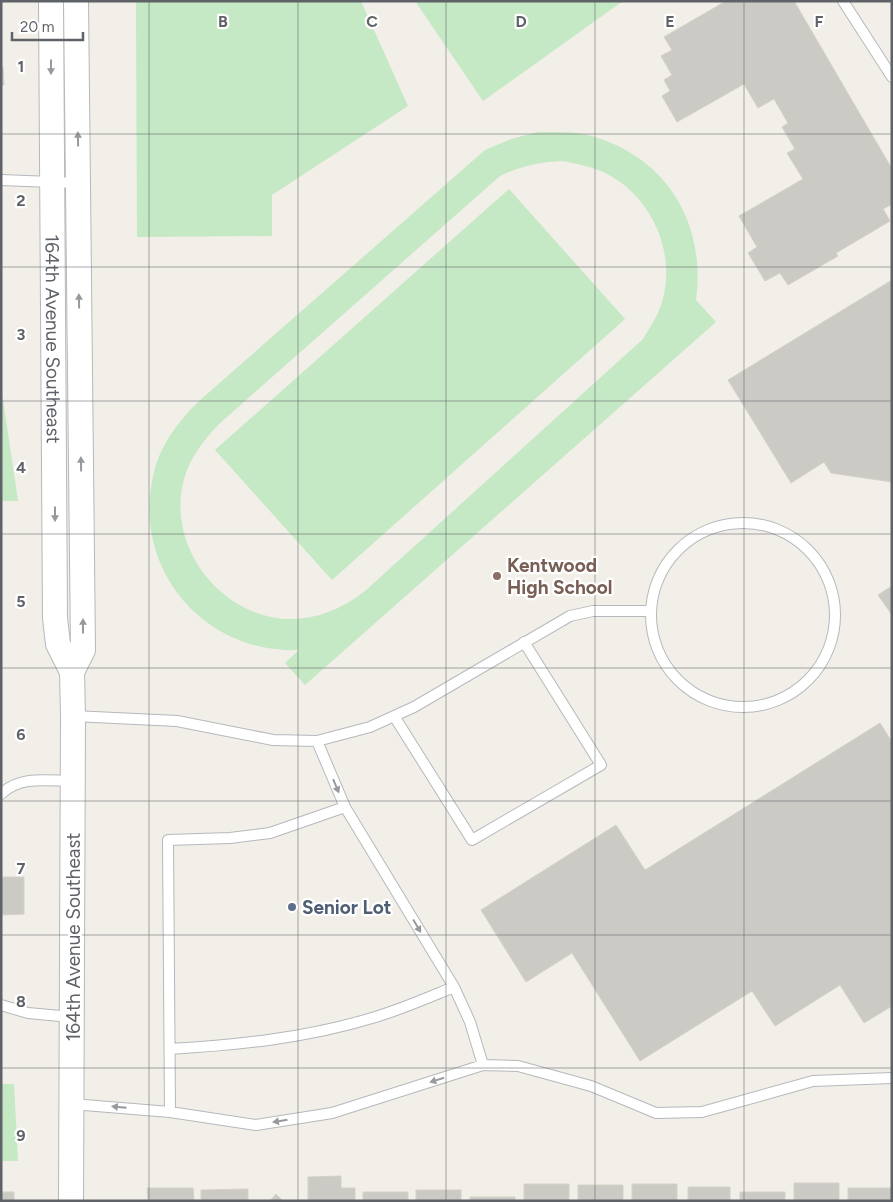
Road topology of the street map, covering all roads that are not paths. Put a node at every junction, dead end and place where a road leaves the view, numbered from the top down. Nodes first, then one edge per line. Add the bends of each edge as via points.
1 (51, 1) edge
2 (76, 1) edge
3 (843, 1) edge
4 (892, 78) edge
5 (1, 180) edge
6 (52, 183) junction
7 (78, 183) junction
8 (650, 611) junction
9 (524, 642) junction
10 (72, 672) junction
11 (74, 716) junction
12 (394, 716) junction
13 (318, 741) junction
14 (73, 781) junction
15 (1, 794) edge
16 (345, 807) junction
17 (454, 987) junction
18 (1, 1005) edge
19 (72, 1017) junction
20 (170, 1049) junction
21 (483, 1065) junction
22 (892, 1078) edge
23 (72, 1104) junction
24 (170, 1112) junction
25 (71, 1201) edge

1 -> 6 street, 164th Avenue Southeast
7 -> 2 street, 164th Avenue Southeast
3 - 4 lane
5 - 6 lane
6 - 7 lane
6 -> 10 street, 164th Avenue Southeast via 55,618 58,644
10 -> 7 street, 164th Avenue Southeast via 83,650
8 - 8 lane via 654,642 673,676 698,696 729,707 748,708 780,700 814,676 830,648 835,603 826,572 804,545 777,529 739,523 708,530 680,547 661,572
8 - 9 lane via 592,611 570,616
9 - 12 lane
9 - 12 lane via 601,765 472,840
10 - 11 street, 164th Avenue Southeast
11 - 13 lane via 167,720 273,740
11 - 14 street, 164th Avenue Southeast
12 - 13 lane via 370,727
13 -> 16 lane
14 - 15 lane via 26,780 10,786
14 - 19 street, 164th Avenue Southeast
16 -> 17 lane
16 - 20 lane via 270,834 168,840
17 - 20 lane via 373,1018 331,1029 240,1045
17 - 21 lane via 470,1022
18 - 19 lane via 28,1013
19 - 23 street, 164th Avenue Southeast
20 - 24 lane
21 - 22 lane via 518,1066 592,1086 656,1113 702,1112 813,1081
21 -> 24 lane via 332,1113 256,1125
24 -> 23 lane
23 - 25 street, 164th Avenue Southeast

